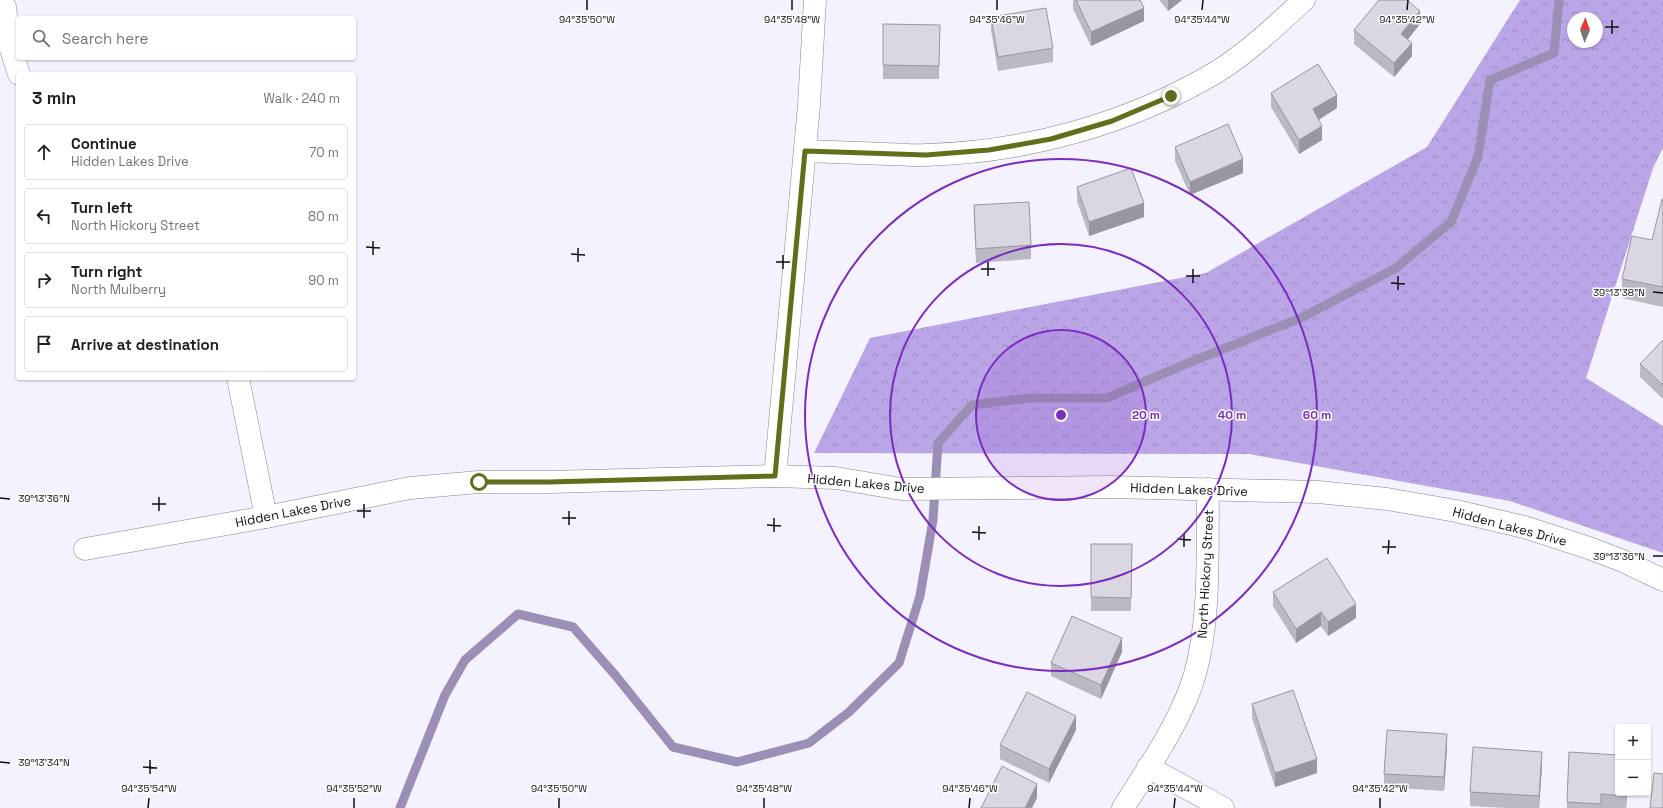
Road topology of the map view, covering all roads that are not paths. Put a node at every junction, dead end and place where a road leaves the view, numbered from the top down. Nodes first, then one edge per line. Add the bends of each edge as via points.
1 (815, 0) edge
2 (1304, 0) edge
3 (5, 7) dead end
4 (18, 72) edge
5 (805, 151) junction
6 (238, 380) edge
7 (775, 476) junction
8 (1208, 489) junction
9 (266, 516) junction
10 (85, 549) dead end
11 (1663, 580) edge
12 (1148, 767) junction
13 (1123, 808) edge
14 (1223, 808) edge

1 - 5 street
2 - 5 street via 1265,36 1216,72 1171,96 1105,123 1051,139 989,150 926,155
3 - 4 street via 9,43
5 - 7 street
6 - 9 street
7 - 8 street, Hidden Lakes Drive via 836,478 901,489
7 - 9 street, Hidden Lakes Drive via 479,482 410,488
8 - 11 street, Hidden Lakes Drive via 1325,493 1387,499 1456,511 1524,527 1589,548
8 - 12 street, North Hickory Street via 1205,619 1201,648 1195,675 1180,713
9 - 10 street, Hidden Lakes Drive
12 - 13 street, North Hickory Street
12 - 14 street

